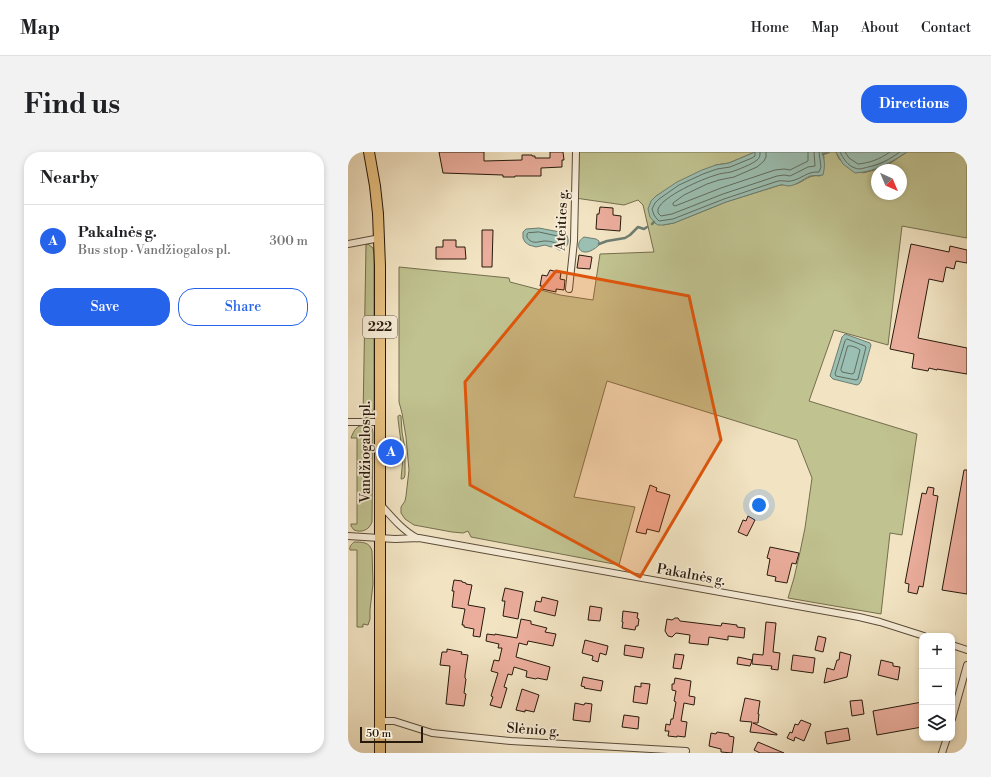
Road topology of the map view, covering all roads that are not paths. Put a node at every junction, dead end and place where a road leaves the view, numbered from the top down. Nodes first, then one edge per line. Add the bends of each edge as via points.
1 (369, 152) edge
2 (576, 152) edge
3 (380, 238) junction
4 (348, 244) edge
5 (569, 289) dead end
6 (348, 422) edge
7 (380, 422) junction
8 (380, 503) junction
9 (348, 536) edge
10 (380, 538) junction
11 (419, 538) junction
12 (919, 634) edge
13 (955, 646) edge
14 (967, 650) edge
15 (967, 665) edge
16 (955, 708) edge
17 (380, 721) junction
18 (946, 741) edge
19 (686, 751) dead end
20 (380, 753) edge
21 (942, 753) edge

1 - 3 main road, Vandžiogalos pl. / 222
2 - 5 street, Ateities g. via 574,241
3 - 4 street
3 - 7 main road, Vandžiogalos pl. / 222
6 - 7 street
7 - 8 main road, Vandžiogalos pl. / 222
8 - 10 main road, Vandžiogalos pl. / 222
8 - 11 street via 401,526
9 - 10 street, Pakalnės g.
10 - 11 street, Pakalnės g.
10 - 17 main road, Vandžiogalos pl. / 222
11 - 12 street, Pakalnės g. via 859,617
13 - 14 street
15 - 16 street
17 - 19 street, Slėnio g. via 394,721 432,732 511,740
17 - 20 main road, Vandžiogalos pl. / 222
18 - 21 street

